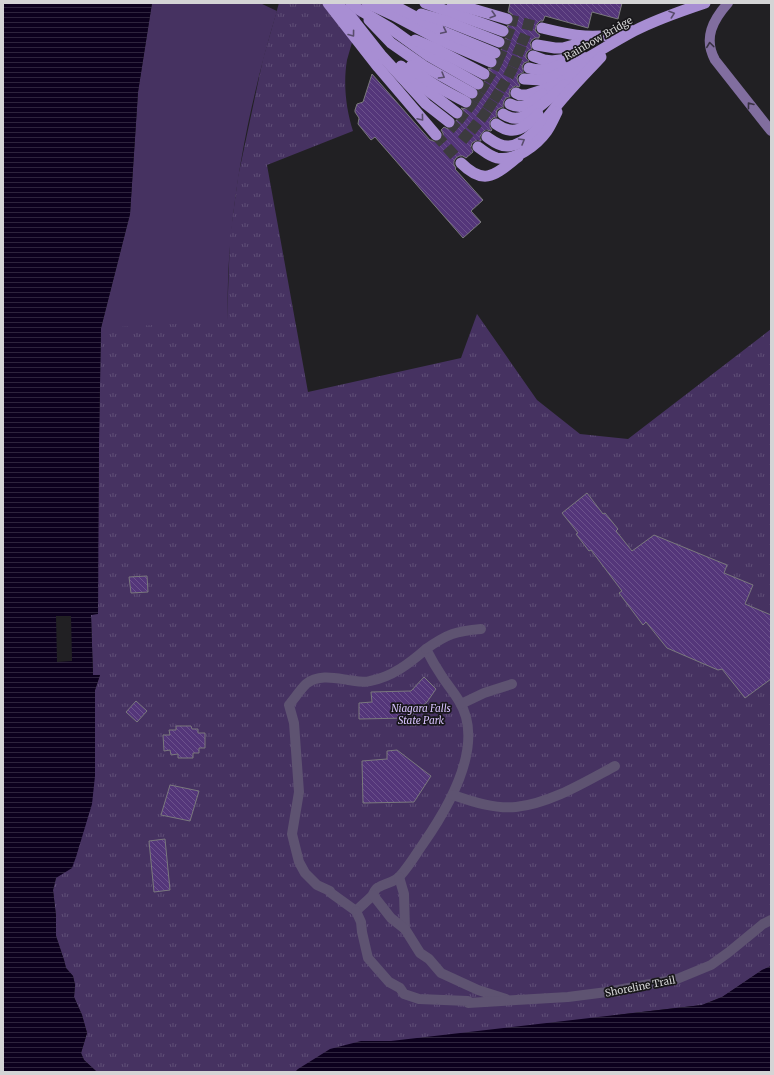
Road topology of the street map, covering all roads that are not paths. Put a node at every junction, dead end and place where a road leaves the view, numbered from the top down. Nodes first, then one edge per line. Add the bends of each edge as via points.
1 (328, 3) edge
2 (336, 3) edge
3 (425, 3) edge
4 (452, 3) edge
5 (706, 3) edge
6 (728, 3) edge
7 (357, 8) edge
8 (394, 9) edge
9 (507, 19) tunnel mouth
10 (651, 22) junction
11 (542, 28) tunnel mouth
12 (503, 31) tunnel mouth
13 (608, 35) junction
14 (388, 41) junction
15 (537, 45) tunnel mouth
16 (599, 55) junction
17 (533, 56) tunnel mouth
18 (579, 58) junction
19 (529, 68) tunnel mouth
20 (484, 74) tunnel mouth
21 (524, 79) tunnel mouth
22 (560, 91) junction
23 (516, 93) tunnel mouth
24 (510, 104) tunnel mouth
25 (457, 113) tunnel mouth
26 (503, 114) tunnel mouth
27 (449, 122) tunnel mouth
28 (496, 124) tunnel mouth
29 (771, 132) edge
30 (436, 135) tunnel mouth
31 (487, 137) tunnel mouth
32 (532, 146) junction
33 (478, 147) tunnel mouth
34 (461, 163) tunnel mouth
35 (481, 629) dead end
36 (426, 649) junction
37 (512, 684) dead end
38 (461, 704) junction
39 (615, 766) dead end
40 (453, 795) junction
41 (399, 877) junction
42 (373, 895) junction
43 (356, 911) junction
44 (771, 920) edge
45 (405, 929) junction
46 (516, 1000) junction

1 -> 30 highway
2 - 7 highway
3 - 12 highway
4 -> 9 highway
10 -> 5 highway, Rainbow Bridge
29 -> 6 main road via 713,55 709,40 712,27
7 - 8 highway
7 - 14 highway
7 - 14 highway
8 -> 8 highway via 438,39 495,52 446,21
10 - 13 highway
10 - 16 highway, Rainbow Bridge via 633,31
11 - 13 highway via 588,36
13 - 15 highway via 563,48
14 -> 14 highway via 420,74 472,93 429,56
14 - 20 highway via 434,48
14 - 25 highway via 422,87
14 - 27 highway via 416,94
16 - 18 highway
16 - 21 highway, Rainbow Bridge via 547,79
16 - 22 highway
16 - 22 highway
17 - 18 highway via 552,61
18 - 19 highway via 544,70
22 - 23 highway via 527,95
22 - 24 highway via 524,107
22 - 26 highway via 524,117 515,119
22 - 28 highway via 521,129 509,131
31 -> 22 highway via 504,146 522,142 534,132
22 - 32 highway via 559,105 550,126
32 - 33 highway via 519,154 504,158 490,155
32 - 34 highway via 490,176 479,176
35 - 36 street via 450,634
36 - 38 street
36 - 43 street via 396,671 370,681 321,678 314,680 306,684 289,705 294,723 299,792 292,834 299,862 305,873 317,885 330,891
37 - 38 street
38 - 40 street via 468,733 466,753
39 - 40 street via 568,791 528,805 505,807 481,804
40 - 41 street via 442,816
41 - 42 street via 377,887
41 - 45 street via 404,894
42 - 43 street
42 - 45 street via 391,918
43 - 46 street, Shoreline Trail via 361,922 368,958 389,982 400,988 404,994 418,999 468,1003
44 - 46 street, Shoreline Trail via 711,965 677,979 607,992
45 - 46 street via 420,953 441,973 478,990

